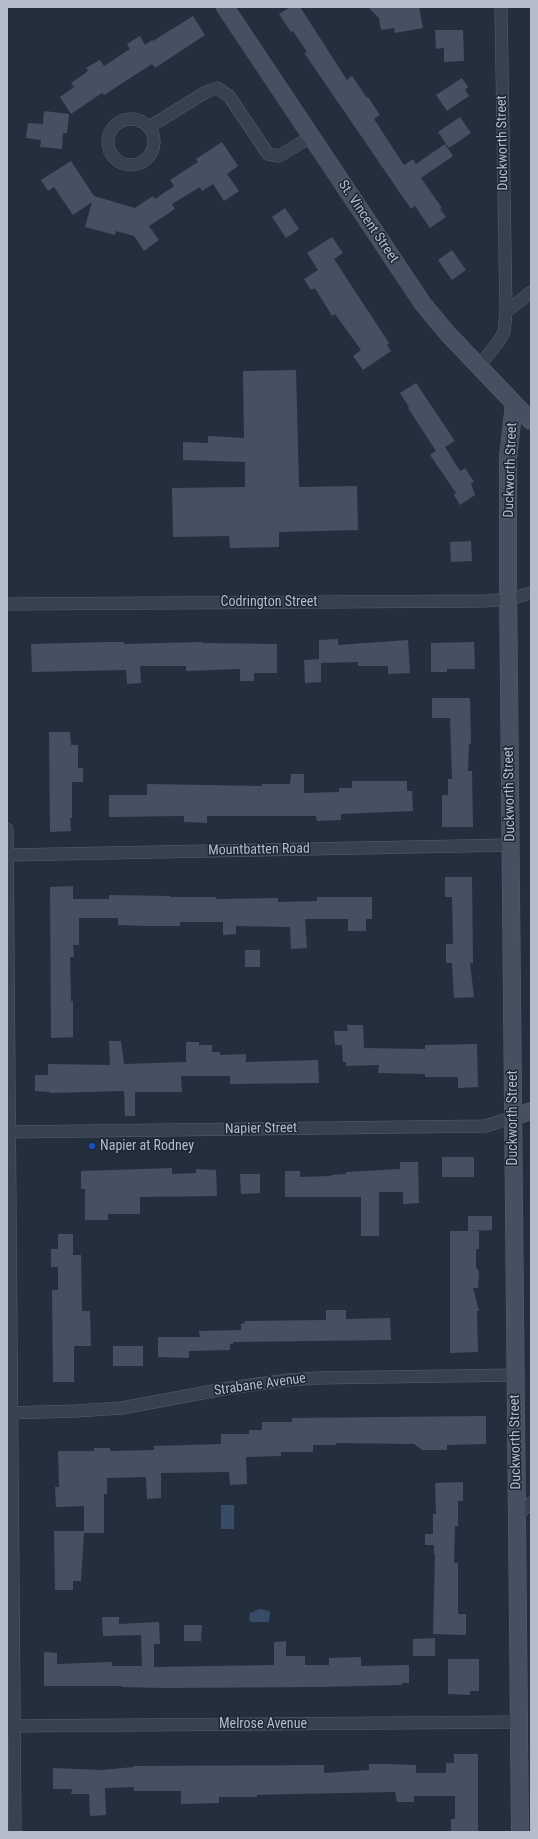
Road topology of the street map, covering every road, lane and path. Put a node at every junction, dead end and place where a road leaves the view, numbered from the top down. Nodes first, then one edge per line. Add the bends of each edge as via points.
1 (225, 7) edge
2 (501, 7) edge
3 (149, 127) dead end
4 (312, 137) junction
5 (531, 292) edge
6 (506, 312) junction
7 (479, 366) junction
8 (514, 404) junction
9 (531, 421) edge
10 (531, 593) edge
11 (509, 599) junction
12 (7, 604) edge
13 (7, 829) edge
14 (511, 845) junction
15 (7, 855) edge
16 (531, 1111) edge
17 (513, 1117) junction
18 (8, 1132) edge
19 (515, 1375) junction
20 (10, 1413) edge
21 (531, 1503) edge
22 (517, 1515) junction
23 (519, 1722) junction
24 (11, 1726) edge
25 (14, 1832) edge
26 (520, 1832) edge

1 - 4 main road, St. Vincent Street
2 - 6 street, Duckworth Street
3 - 4 street via 206,92 217,88 229,96 268,154 279,156
4 - 7 main road, St. Vincent Street via 423,304
5 - 6 street
6 - 7 street, Duckworth Street via 504,332
7 - 8 main road, St. Vincent Street
8 - 9 main road, St. Vincent Street
8 - 11 main road, Duckworth Street via 508,458
10 - 11 street, Codrington Street
11 - 12 street, Codrington Street
11 - 14 main road, Duckworth Street
13 - 15 street
14 - 15 street, Mountbatten Road
14 - 17 main road, Duckworth Street
15 - 18 street
16 - 17 main road
17 - 18 street, Napier Street via 486,1126
17 - 19 main road, Duckworth Street
18 - 20 street
19 - 20 street, Strabane Avenue via 288,1380 122,1408
19 - 22 main road, Duckworth Street
20 - 24 street
21 - 22 street
22 - 23 main road, Duckworth Street
23 - 24 street, Melrose Avenue
23 - 26 main road, Duckworth Street
24 - 25 street

